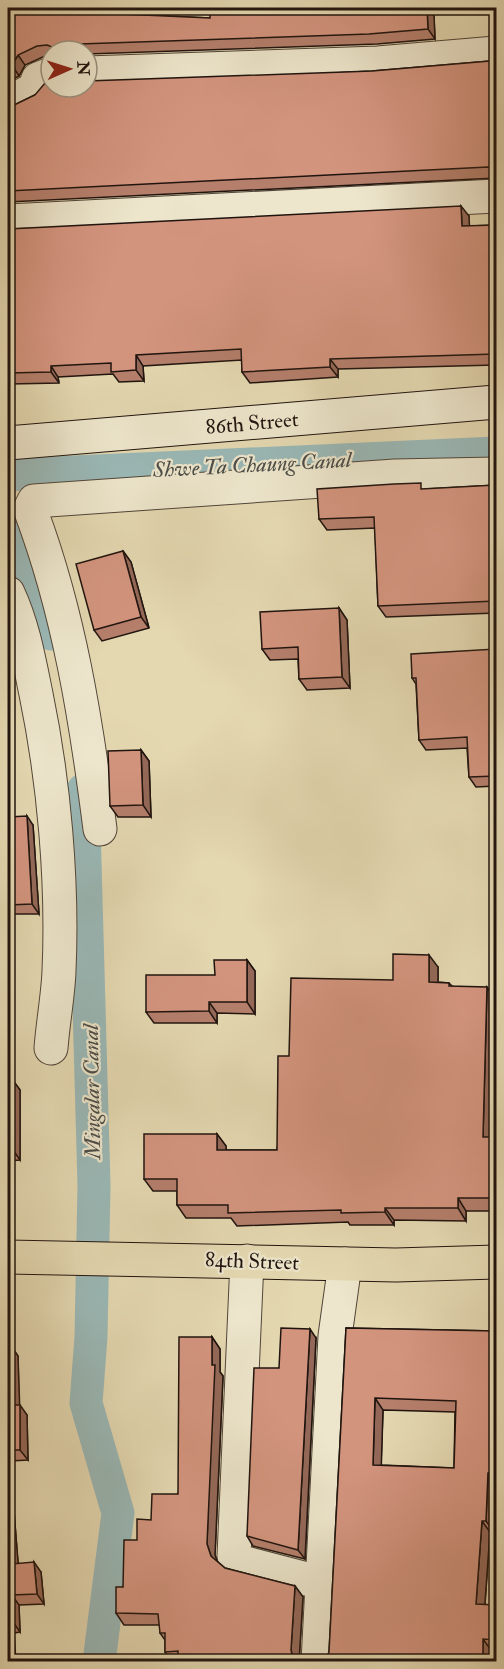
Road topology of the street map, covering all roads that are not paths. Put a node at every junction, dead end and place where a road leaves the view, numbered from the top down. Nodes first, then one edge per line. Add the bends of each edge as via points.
1 (496, 53) edge
2 (99, 73) edge
3 (39, 80) edge
4 (8, 103) edge
5 (496, 196) edge
6 (8, 221) edge
7 (496, 402) edge
8 (8, 442) edge
9 (496, 474) edge
10 (8, 593) edge
11 (100, 829) dead end
12 (51, 1048) dead end
13 (8, 1257) edge
14 (247, 1261) junction
15 (496, 1262) edge
16 (345, 1264) junction
17 (322, 1583) junction
18 (318, 1662) edge

1 - 2 street via 378,63
3 - 4 street via 34,89
5 - 6 street
7 - 8 street, 86th Street
9 - 11 street via 395,476 34,501 30,509 68,630 86,720
10 - 12 street via 18,615 47,745 54,815 59,971
13 - 14 main road, 84th Street
14 - 16 main road, 84th Street
14 - 17 street via 234,1556 238,1561
15 - 16 main road, 84th Street
16 - 17 street via 335,1336
17 - 18 street

